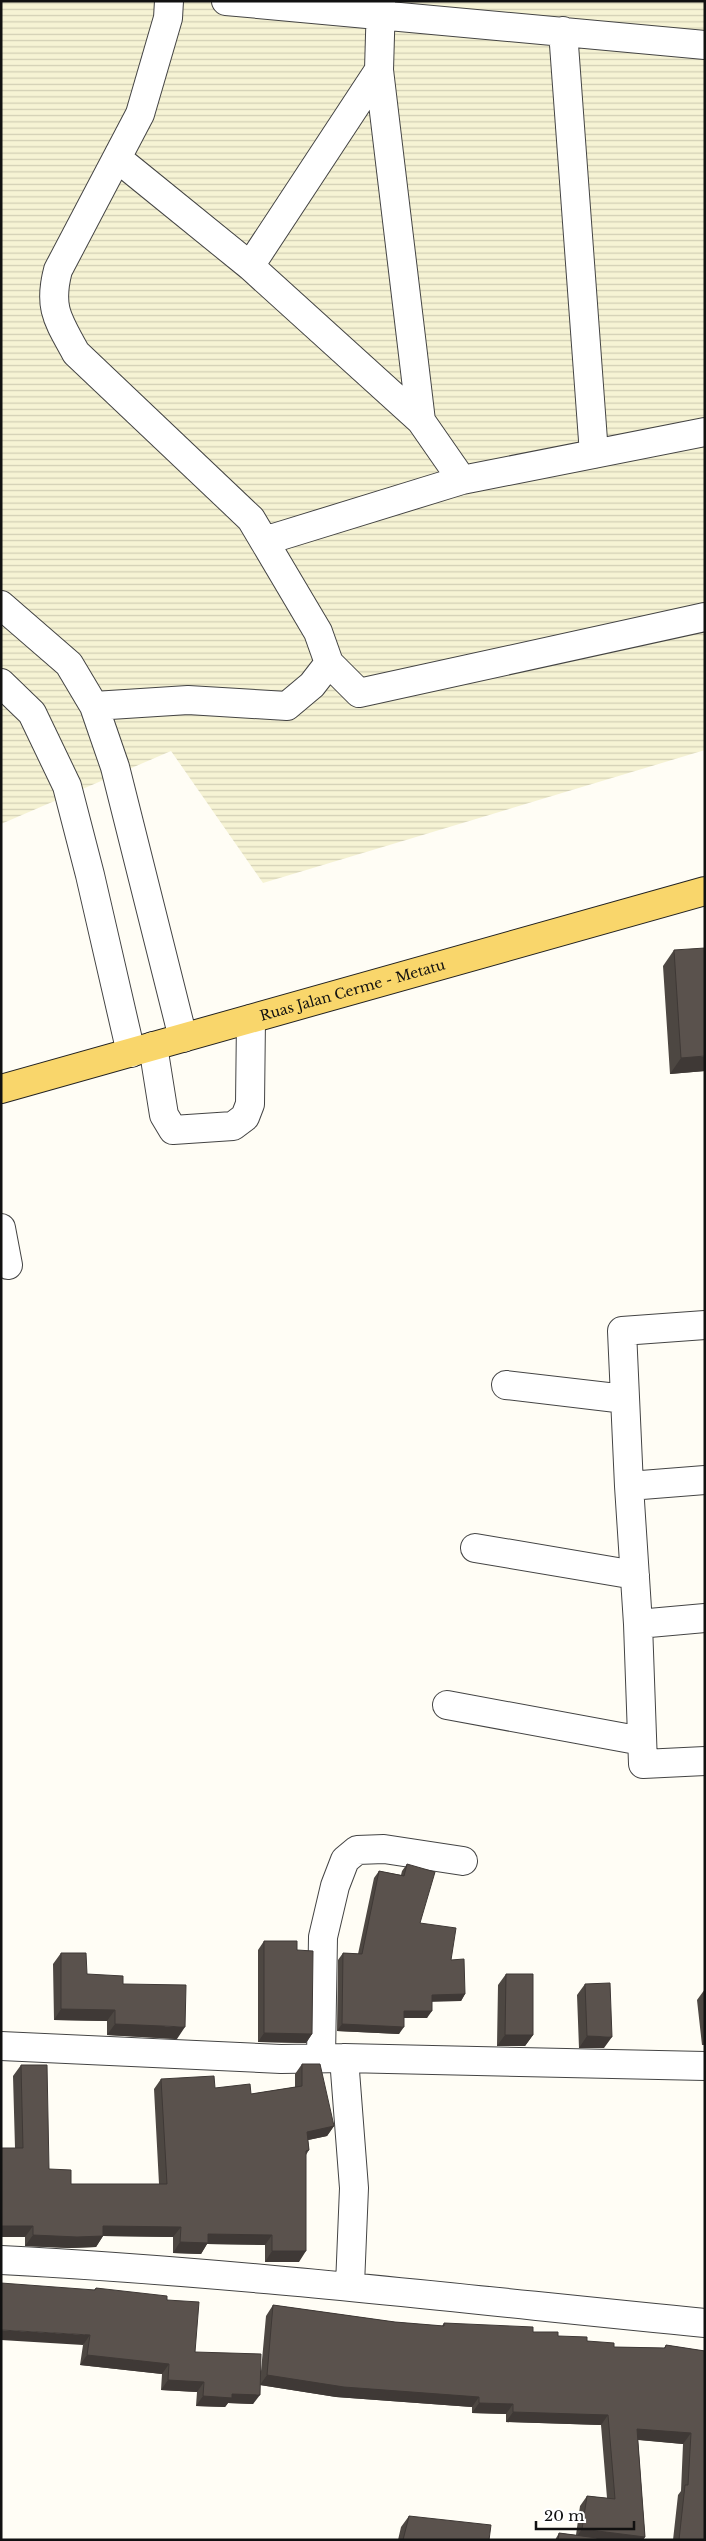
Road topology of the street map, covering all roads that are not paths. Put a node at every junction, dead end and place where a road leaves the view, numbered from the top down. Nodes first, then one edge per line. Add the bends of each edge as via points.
1 (169, 1) edge
2 (226, 1) edge
3 (382, 8) edge
4 (563, 31) junction
5 (705, 45) edge
6 (380, 70) junction
7 (117, 158) junction
8 (250, 266) junction
9 (422, 421) junction
10 (705, 432) edge
11 (594, 454) junction
12 (462, 480) junction
13 (264, 541) junction
14 (1, 605) edge
15 (705, 617) edge
16 (329, 664) junction
17 (1, 683) edge
18 (94, 706) junction
19 (705, 891) edge
20 (251, 1019) junction
21 (183, 1038) junction
22 (142, 1049) junction
23 (1, 1089) edge
24 (1, 1228) edge
25 (8, 1265) dead end
26 (705, 1325) edge
27 (506, 1385) dead end
28 (625, 1399) junction
29 (705, 1480) edge
30 (629, 1486) junction
31 (475, 1548) dead end
32 (635, 1575) junction
33 (705, 1618) edge
34 (638, 1624) junction
35 (447, 1705) dead end
36 (642, 1740) junction
37 (705, 1761) edge
38 (463, 1861) dead end
39 (1, 2046) edge
40 (333, 2058) junction
41 (705, 2066) edge
42 (1, 2260) edge
43 (350, 2286) junction
44 (705, 2323) edge

1 - 7 street via 168,18 140,114
2 - 3 street
3 - 4 street
3 - 6 street
4 - 5 street
4 - 11 street
6 - 8 street
6 - 9 street
7 - 8 street
7 - 13 street via 58,270 53,291 56,318 76,353 251,520
8 - 9 street
9 - 12 street
10 - 11 street
11 - 12 street
12 - 13 street
13 - 16 street via 318,632
14 - 18 street via 69,664
15 - 16 street via 359,693
16 - 18 street via 287,706 188,700
17 - 22 street via 32,713 67,786
18 - 21 street via 115,768
19 - 20 main road, Ruas Jalan Cerme - Metatu
20 - 21 main road, Ruas Jalan Cerme - Metatu
20 - 22 street via 250,1104 245,1117 233,1126 173,1130 164,1114
21 - 22 main road, Ruas Jalan Cerme - Metatu
22 - 23 main road, Ruas Jalan Cerme - Metatu
24 - 25 street
26 - 28 street via 622,1331
27 - 28 street
28 - 30 street
29 - 30 street
30 - 32 street
31 - 32 street
32 - 34 street
33 - 34 street
34 - 36 street
35 - 36 street
36 - 37 street via 643,1764
38 - 40 street via 384,1850 357,1850 345,1860 335,1886 324,1937
39 - 40 street via 281,2059
40 - 41 street
40 - 43 street via 354,2188
42 - 43 street via 146,2267
43 - 44 street

